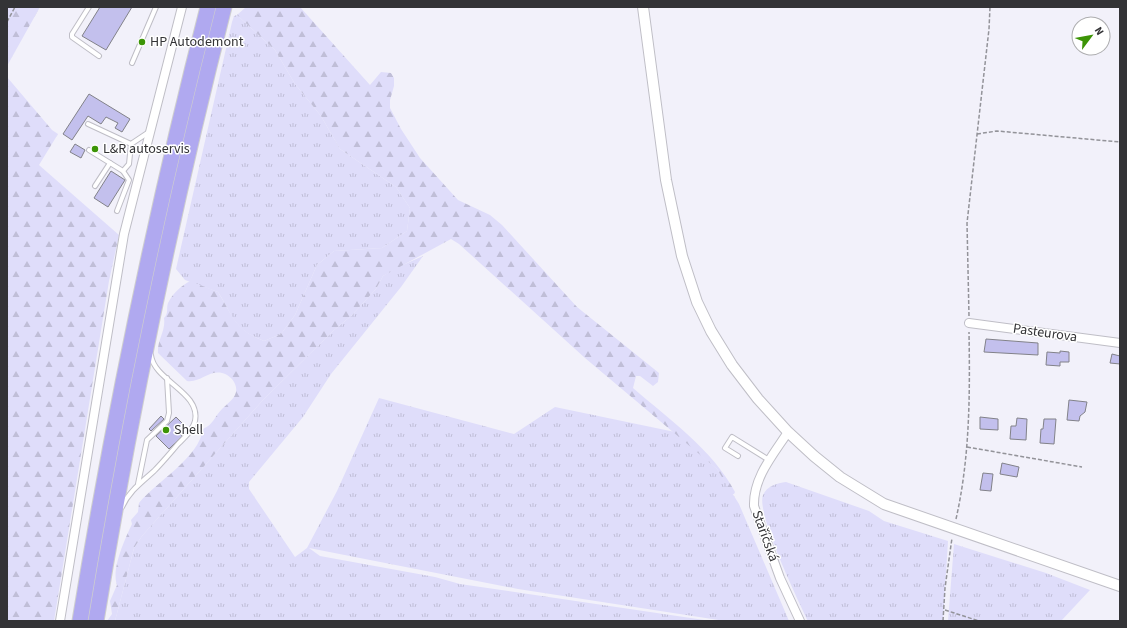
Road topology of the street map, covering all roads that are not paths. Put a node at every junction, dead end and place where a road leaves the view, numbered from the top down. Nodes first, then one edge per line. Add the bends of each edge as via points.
1 (89, 7) edge
2 (156, 7) edge
3 (182, 7) edge
4 (208, 7) edge
5 (224, 7) edge
6 (643, 7) edge
7 (99, 56) dead end
8 (132, 63) dead end
9 (88, 124) dead end
10 (151, 130) junction
11 (131, 144) junction
12 (89, 150) dead end
13 (110, 163) junction
14 (123, 171) junction
15 (95, 186) dead end
16 (117, 211) dead end
17 (156, 294) junction
18 (969, 323) road end
19 (1120, 343) edge
20 (167, 378) junction
21 (788, 432) junction
22 (738, 456) dead end
23 (770, 460) junction
24 (138, 485) junction
25 (106, 557) junction
26 (1120, 586) edge
27 (60, 621) edge
28 (80, 621) edge
29 (96, 621) edge
30 (800, 621) edge

1 - 7 lane via 72,37
2 - 8 lane
3 - 10 street
4 - 28 highway via 180,116 141,291 112,435
5 - 17 highway
6 - 21 street via 672,217 697,302 732,365
9 - 11 lane
10 - 11 lane
10 - 27 street via 124,234
11 - 14 lane via 129,164
12 - 13 lane
13 - 14 lane
13 - 15 lane
14 - 16 lane via 129,180
17 - 20 lane via 152,360 155,368
17 - 25 highway
18 - 19 street, Pasteurova
20 - 24 lane via 167,421 147,440
20 - 24 lane via 193,404 195,421 184,438
21 - 23 street, Staříčská
21 - 26 street via 840,477 884,504
22 - 23 lane via 725,448 732,437
23 - 30 street, Staříčská via 757,482 754,506 780,578
24 - 25 lane via 125,501
25 - 29 highway

